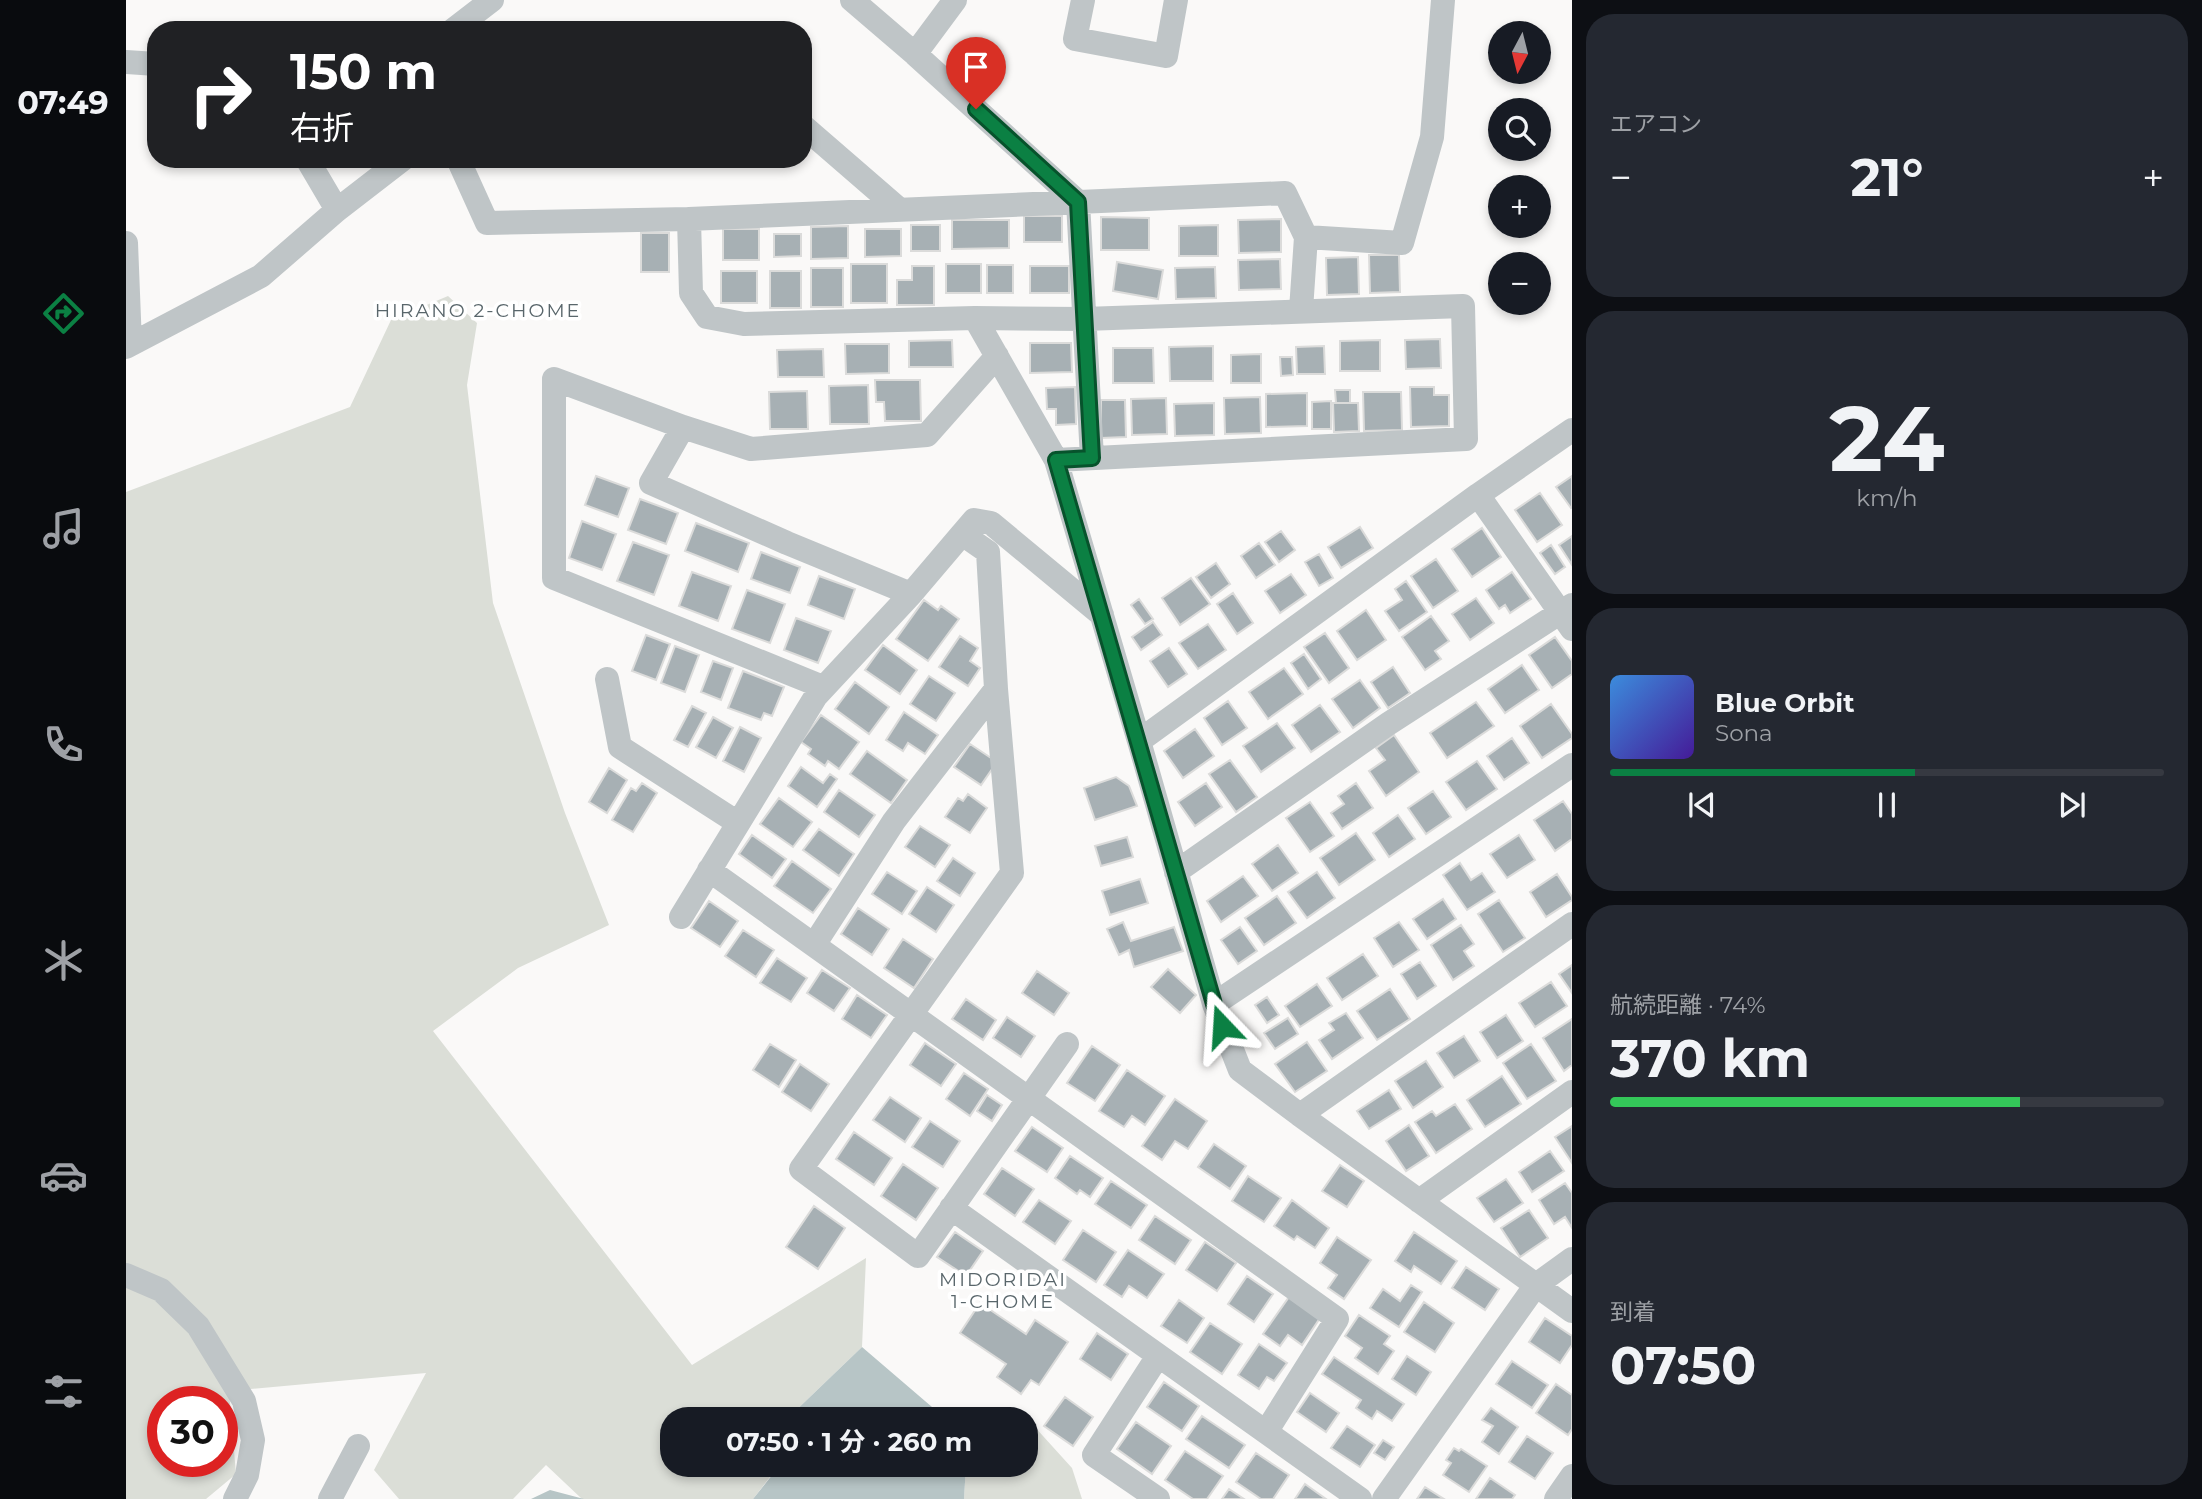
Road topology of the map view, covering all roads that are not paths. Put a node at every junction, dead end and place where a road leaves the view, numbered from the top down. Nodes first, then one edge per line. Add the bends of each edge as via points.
1 (492, 0) edge
2 (852, 0) edge
3 (955, 0) edge
4 (1083, 0) edge
5 (1177, 0) edge
6 (1443, 0) edge
7 (465, 21) edge
8 (915, 54) junction
9 (126, 62) edge
10 (147, 63) edge
11 (812, 134) edge
12 (312, 168) edge
13 (391, 168) edge
14 (462, 168) edge
15 (1078, 202) junction
16 (337, 210) junction
17 (900, 210) junction
18 (689, 219) junction
19 (1306, 237) junction
20 (126, 243) edge
21 (1301, 310) junction
22 (975, 318) junction
23 (1084, 318) junction
24 (128, 346) edge
25 (997, 356) junction
26 (682, 427) junction
27 (1572, 430) edge
28 (1092, 458) junction
29 (1056, 460) junction
30 (1478, 495) junction
31 (962, 534) junction
32 (911, 594) junction
33 (1102, 615) junction
34 (1568, 616) edge
35 (607, 679) dead end
36 (824, 687) junction
37 (996, 689) junction
38 (1139, 741) junction
39 (1572, 765) edge
40 (738, 824) junction
41 (709, 870) junction
42 (1176, 872) junction
43 (681, 917) dead end
44 (1572, 925) edge
45 (814, 945) junction
46 (1214, 1004) junction
47 (911, 1015) junction
48 (1067, 1044) dead end
49 (1572, 1092) edge
50 (1028, 1098) junction
51 (1300, 1115) junction
52 (1419, 1201) junction
53 (951, 1208) junction
54 (1572, 1259) edge
55 (126, 1275) edge
56 (1536, 1285) junction
57 (1572, 1311) edge
58 (1158, 1356) junction
59 (1266, 1432) junction
60 (358, 1446) dead end
61 (1572, 1476) edge
62 (235, 1499) edge
63 (330, 1499) edge
64 (1158, 1499) edge
65 (1360, 1499) edge
66 (1384, 1499) edge
67 (1556, 1499) edge

1 - 7 street
2 - 8 street
3 - 8 street
4 - 5 street via 1075,40 1166,56
6 - 19 street via 1432,137 1402,243
8 - 15 street
9 - 10 street
11 - 17 street
12 - 16 street
13 - 16 street
14 - 18 street via 487,223
15 - 17 street
15 - 19 street via 1285,193
15 - 23 street
16 - 24 street via 261,276
17 - 18 street
18 - 22 street via 691,293 707,317 744,324
19 - 21 street
20 - 24 street
21 - 23 street
21 - 28 street via 1463,306 1466,439
22 - 23 street
22 - 25 street
23 - 28 street
25 - 26 street via 927,435 751,449
25 - 29 street
26 - 32 street via 651,483
26 - 36 street via 554,379 554,579
27 - 30 street
28 - 29 street
29 - 33 street
30 - 34 street
30 - 38 street
31 - 32 street
31 - 33 street via 974,520 991,523
31 - 37 street via 988,552
32 - 36 street
33 - 38 street
34 - 42 street via 1388,724
35 - 40 street via 620,747
36 - 40 street
37 - 45 street via 894,821
37 - 47 street via 1013,873
38 - 42 street
39 - 46 street
40 - 41 street
41 - 43 street
41 - 45 street
42 - 46 street
44 - 51 street
45 - 47 street
46 - 51 street via 1240,1070
47 - 50 street
47 - 53 street via 801,1169 918,1256
48 - 50 street
49 - 52 street
50 - 53 street
50 - 59 street via 1338,1320
51 - 52 street
52 - 56 street
53 - 58 street
54 - 56 street
55 - 62 street via 161,1290 198,1326 244,1401 253,1440 247,1475
56 - 57 street
56 - 66 street
58 - 59 street
58 - 64 street via 1094,1455
59 - 65 street
60 - 63 street
61 - 67 street

